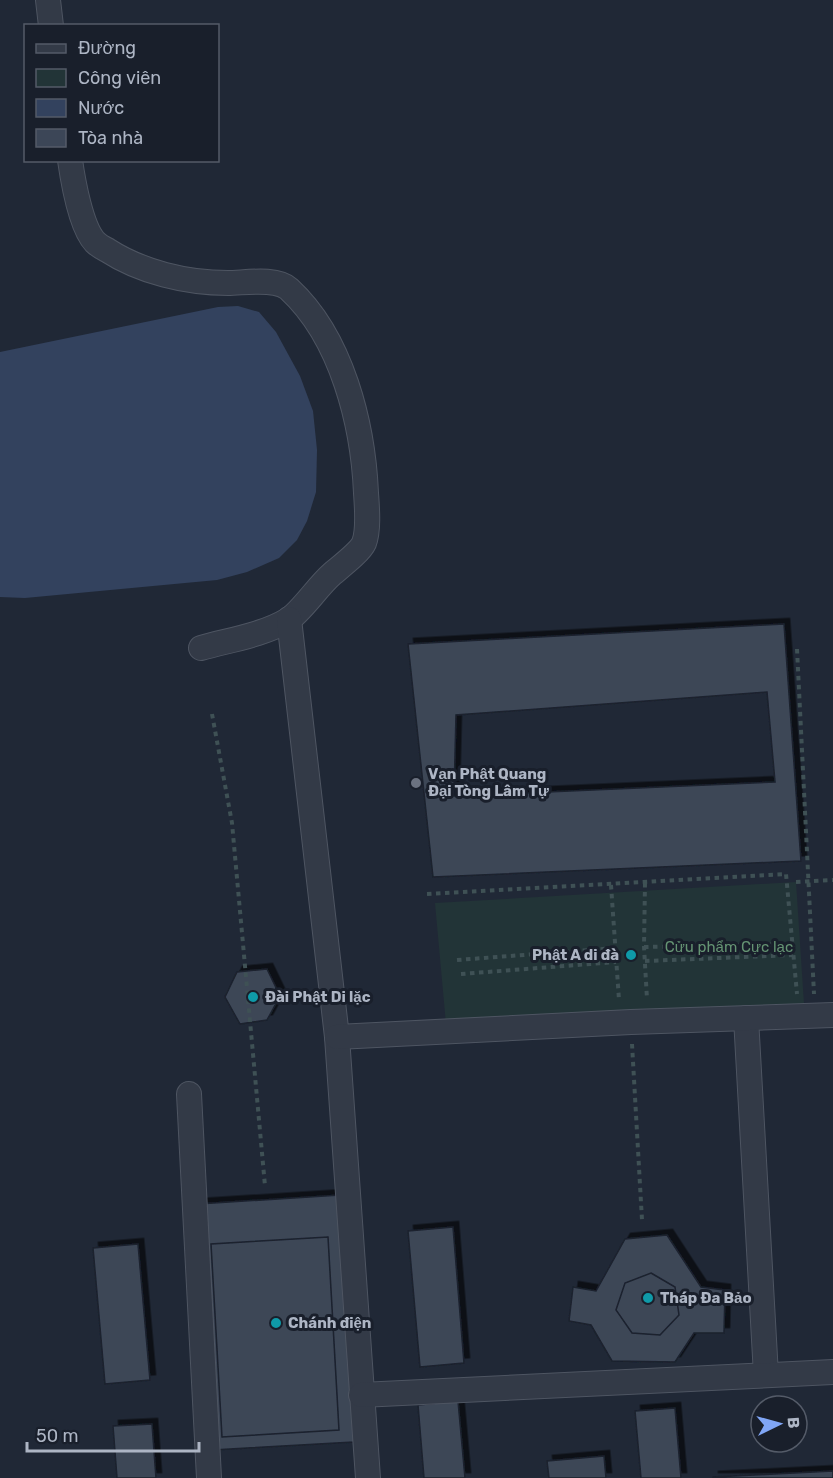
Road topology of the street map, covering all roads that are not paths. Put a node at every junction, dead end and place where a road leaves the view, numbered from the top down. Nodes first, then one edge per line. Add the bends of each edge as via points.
1 (48, 0) edge
2 (51, 24) edge
3 (70, 162) edge
4 (289, 620) junction
5 (201, 648) dead end
6 (824, 1015) edge
7 (746, 1018) junction
8 (337, 1038) junction
9 (189, 1094) dead end
10 (833, 1372) edge
11 (766, 1375) junction
12 (362, 1395) junction
13 (208, 1478) edge
14 (368, 1478) edge

1 - 2 lane
3 - 4 lane via 84,219 95,242 123,260 185,279 261,281 288,287 310,313 336,356 351,396 363,448 367,514 364,543
4 - 5 lane
4 - 8 lane
6 - 7 lane
7 - 8 lane via 633,1010
7 - 11 lane
8 - 12 lane
9 - 13 lane
10 - 11 lane
11 - 12 lane
12 - 14 lane

